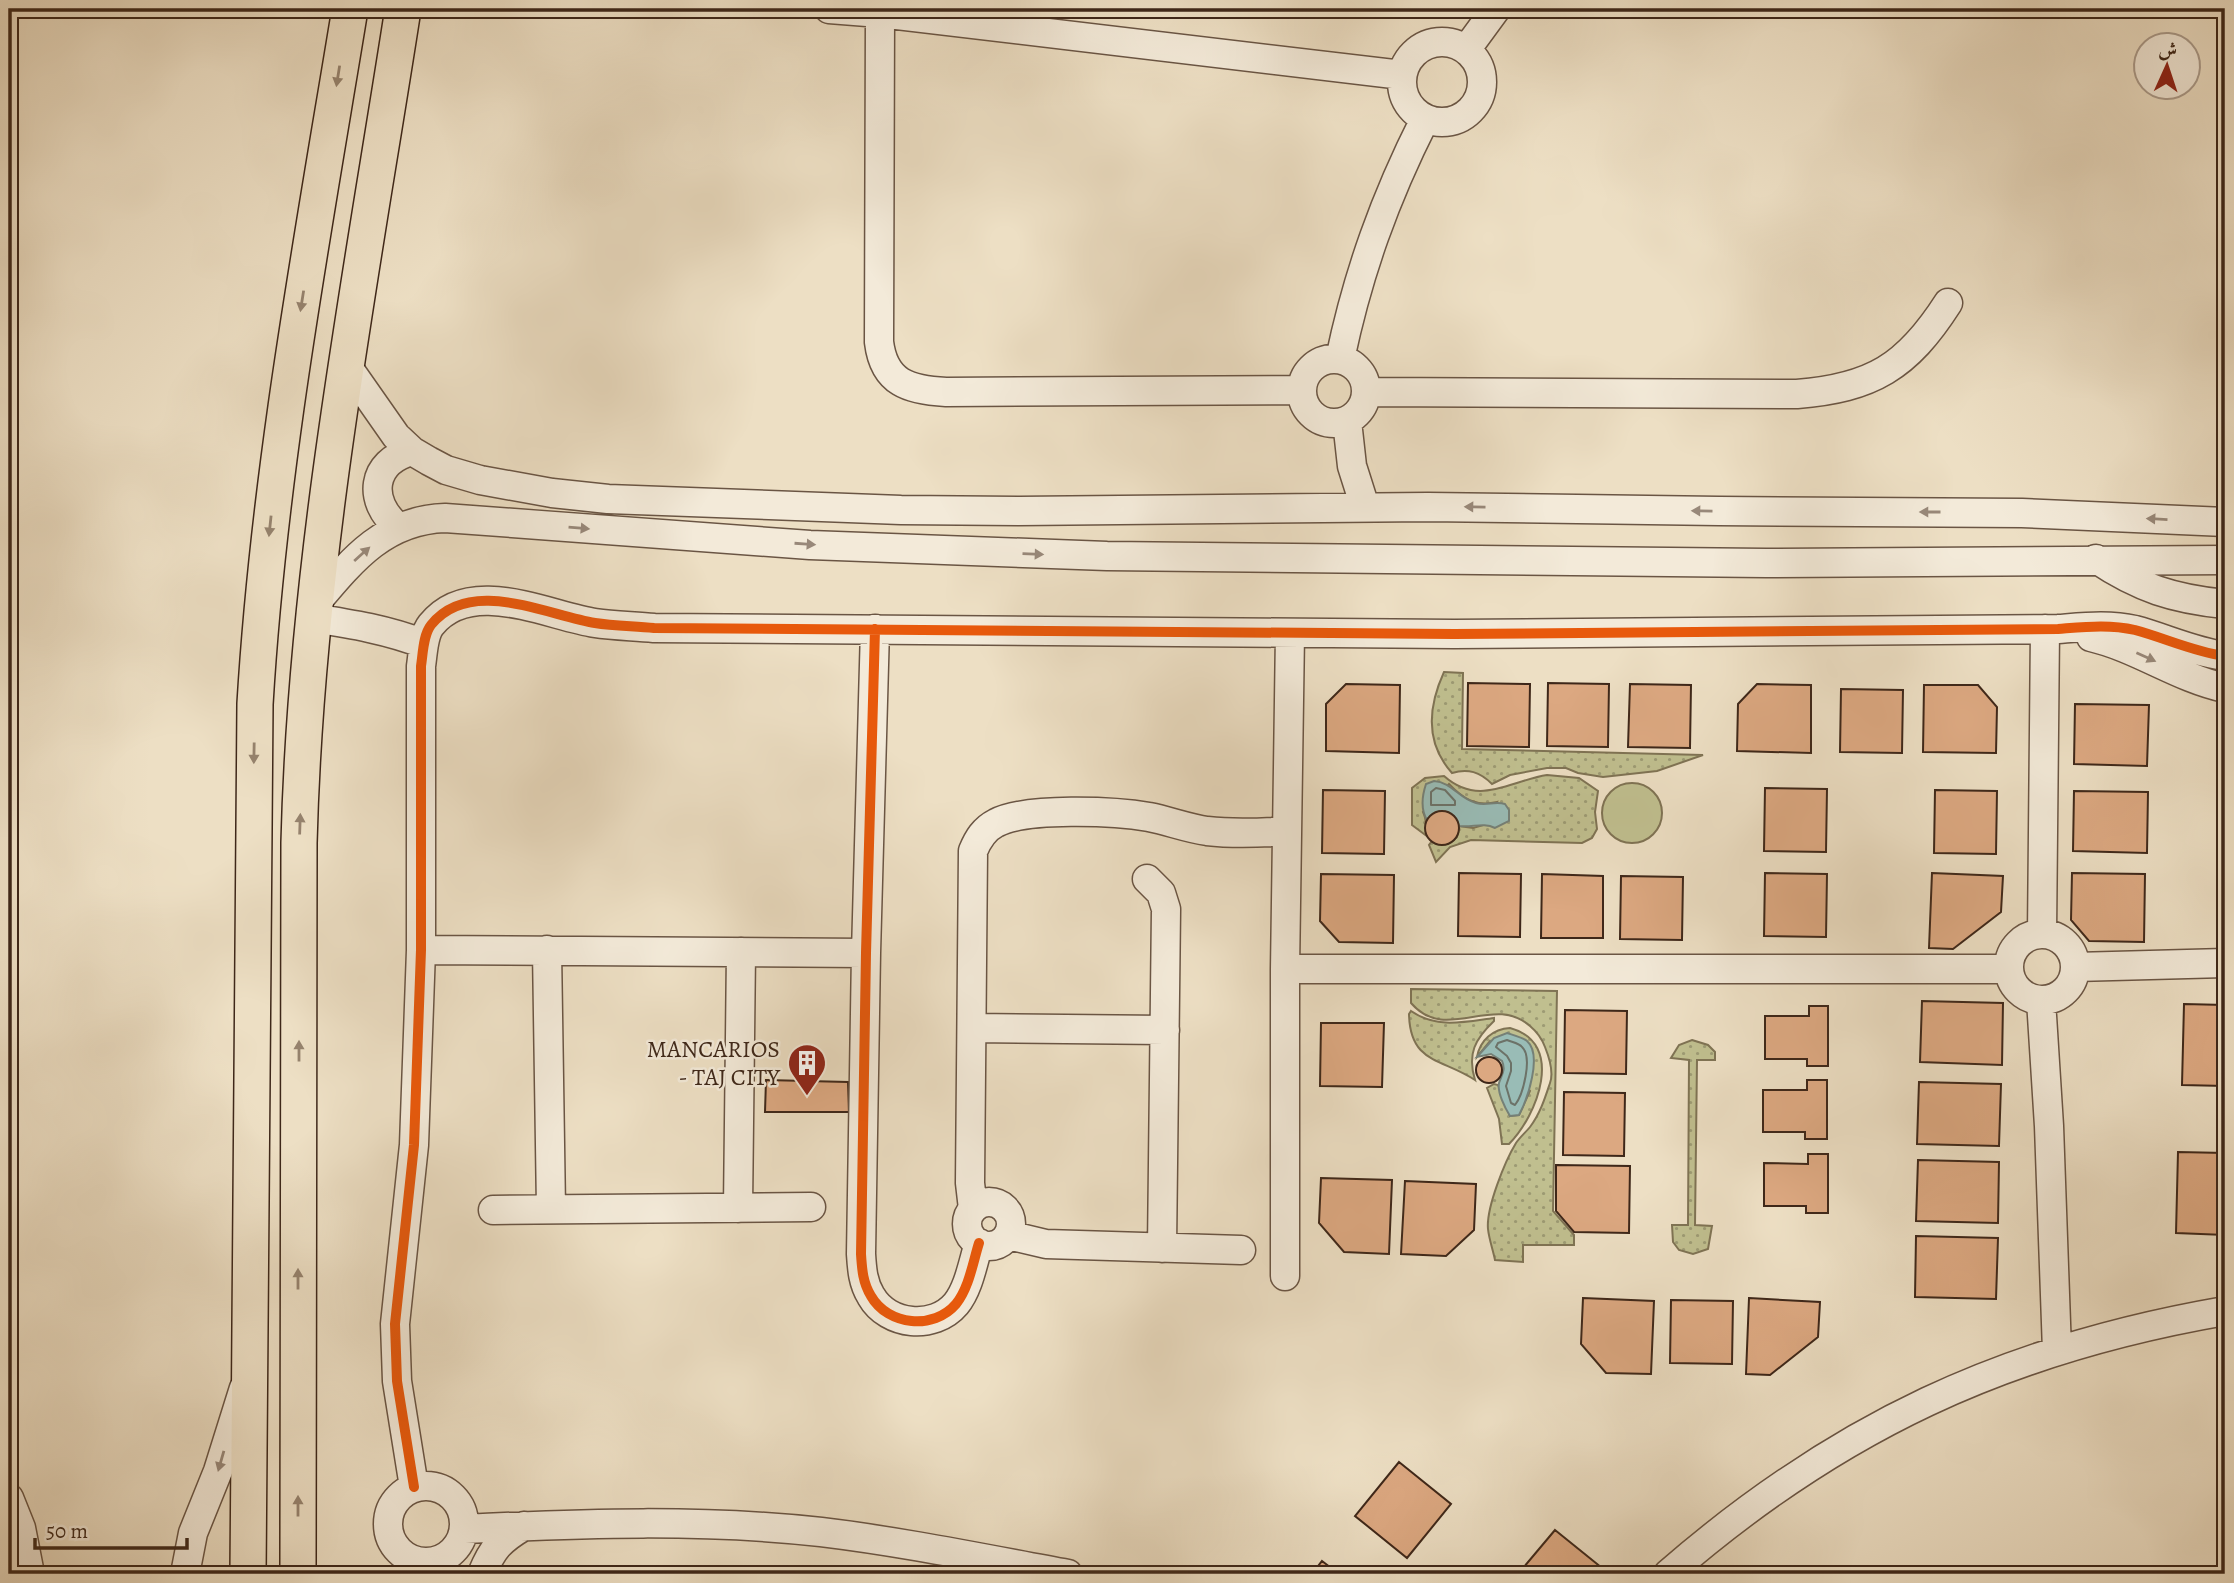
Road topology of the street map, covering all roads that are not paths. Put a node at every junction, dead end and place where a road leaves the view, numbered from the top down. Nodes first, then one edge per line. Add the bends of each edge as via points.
1 (350, 9) edge
2 (403, 9) edge
3 (829, 9) edge
4 (1496, 9) edge
5 (880, 13) junction
6 (1466, 50) junction
7 (1402, 75) junction
8 (1425, 119) junction
9 (1948, 303) dead end
10 (1340, 359) junction
11 (347, 366) junction
12 (1301, 390) junction
13 (1367, 393) junction
14 (1347, 421) junction
15 (412, 451) junction
16 (1365, 507) junction
17 (2225, 522) edge
18 (398, 527) junction
19 (2096, 559) junction
20 (2225, 560) edge
21 (2225, 604) edge
22 (314, 611) junction
23 (875, 629) junction
24 (2051, 629) junction
25 (1290, 633) junction
26 (424, 644) junction
27 (2225, 656) edge
28 (2225, 688) edge
29 (1286, 831) junction
30 (1147, 879) dead end
31 (2042, 934) junction
32 (421, 950) junction
33 (547, 950) junction
34 (741, 952) junction
35 (866, 953) junction
36 (2225, 963) edge
37 (2075, 967) junction
38 (1285, 969) junction
39 (2009, 970) junction
40 (2041, 1000) junction
41 (972, 1028) junction
42 (1165, 1030) junction
43 (811, 1207) dead end
44 (738, 1208) junction
45 (551, 1209) junction
46 (973, 1209) junction
47 (493, 1210) dead end
48 (1008, 1236) junction
49 (979, 1243) junction
50 (1162, 1248) junction
51 (1241, 1250) dead end
52 (1285, 1276) dead end
53 (2225, 1311) edge
54 (2057, 1351) junction
55 (249, 1372) junction
56 (414, 1487) junction
57 (9, 1498) edge
58 (524, 1526) junction
59 (465, 1530) junction
60 (399, 1564) edge
61 (456, 1565) edge
62 (30, 1574) edge
63 (185, 1574) edge
64 (248, 1574) edge
65 (298, 1574) edge
66 (482, 1574) edge
67 (1068, 1574) edge
68 (1668, 1574) edge

1 -> 55 main road via 293,353 260,623 255,704
2 - 11 main road
3 - 5 street
4 - 6 street
5 - 7 street
5 - 12 street via 879,342 890,374 915,388 946,392
6 - 7 street via 1447,42 1427,44 1410,57
6 - 8 street via 1481,74 1476,103 1454,120
7 - 8 street via 1409,106
8 - 10 street via 1369,248
9 - 13 street via 1924,337 1895,365 1859,384 1829,391
10 - 12 street via 1313,366
10 - 13 street via 1362,374
11 - 15 street via 396,436
11 - 22 main road
12 - 14 street via 1312,415 1329,423
13 - 14 street via 1361,410
14 - 16 street via 1352,466
15 - 16 street via 446,470 480,480 608,499 914,510
15 - 18 street via 394,457 378,480 381,506
17 -> 16 street via 2022,513
18 -> 19 street via 459,518 810,544 1107,556 1766,563
22 -> 18 street via 367,548
19 - 20 street
19 - 21 street via 2146,588
22 - 26 street
65 -> 22 main road via 299,842
23 - 25 street
23 - 26 street via 654,628 596,623 489,599 447,611 430,626
23 - 35 street
24 - 25 street
24 - 27 street via 2096,626 2134,630
24 -> 28 street via 2113,642 2206,684
24 - 31 street
25 - 29 street
26 - 32 street
29 - 38 street
29 - 41 street via 1229,833 1115,813 1044,814 993,824 973,851
30 - 42 street via 1161,893 1166,909
31 - 37 street via 2065,944
31 - 39 street via 2018,945
32 - 33 street
32 - 56 street via 414,1145 395,1324 397,1381
33 - 34 street
33 - 45 street
34 - 35 street
34 - 44 street
35 - 49 street via 861,1254 872,1299 896,1318 912,1322 948,1311 963,1293
36 - 37 street
37 - 40 street via 2065,990
38 - 39 street
38 - 52 street
39 - 40 street via 2019,991
40 - 54 street
41 - 42 street
41 - 46 street
42 - 50 street
43 - 44 street
44 - 45 street
45 - 47 street
46 - 48 street via 991,1202 1003,1207 1011,1223
46 - 49 street via 968,1227
48 - 49 street via 998,1244
48 - 50 street via 1046,1244
50 - 51 street
53 - 54 street
54 - 68 street via 1964,1383 1838,1447 1764,1496
55 -> 63 street via 193,1533
55 - 64 main road
56 - 59 street via 430,1485 457,1500
56 - 60 street via 400,1495 390,1509 387,1525
57 - 62 street via 21,1528
58 - 59 street
58 - 66 street via 497,1545
58 - 67 street via 721,1525 821,1532
59 - 61 street
60 - 61 street

